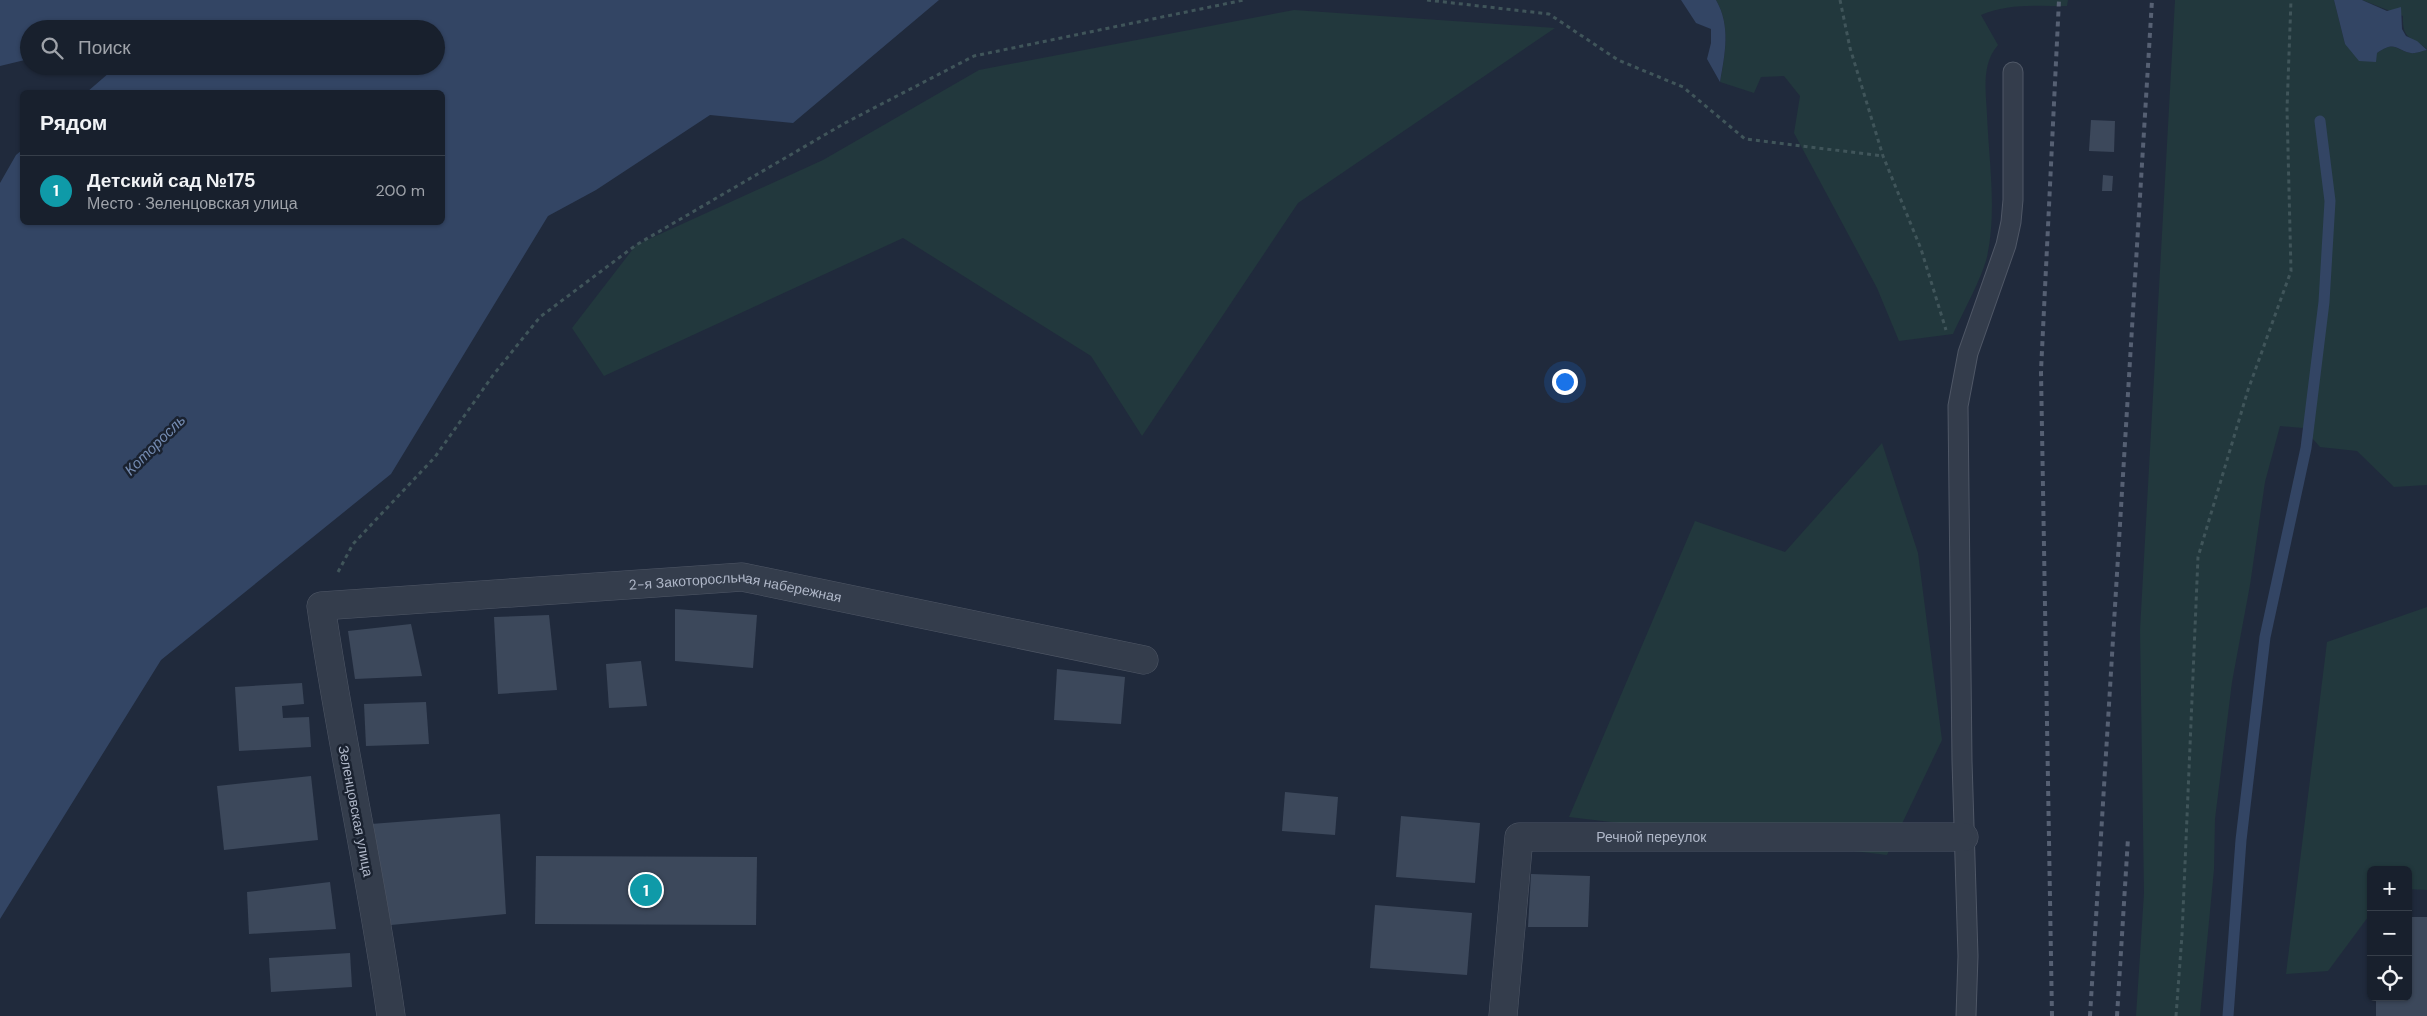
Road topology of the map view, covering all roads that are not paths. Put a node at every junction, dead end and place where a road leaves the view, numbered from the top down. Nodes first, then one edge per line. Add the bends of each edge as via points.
1 (2013, 72) dead end
2 (321, 606) joint
3 (1144, 660) dead end
4 (1964, 837) junction
5 (391, 1016) edge
6 (1503, 1016) edge
7 (1966, 1016) edge

1 - 4 lane via 2011,222 1968,353 1958,406
2 - 3 street, 2-я Закоторосльная набережная via 742,577
2 - 5 street, Зеленцовская улица
4 - 6 street, Речной переулок via 1519,837
4 - 7 lane via 1968,956

